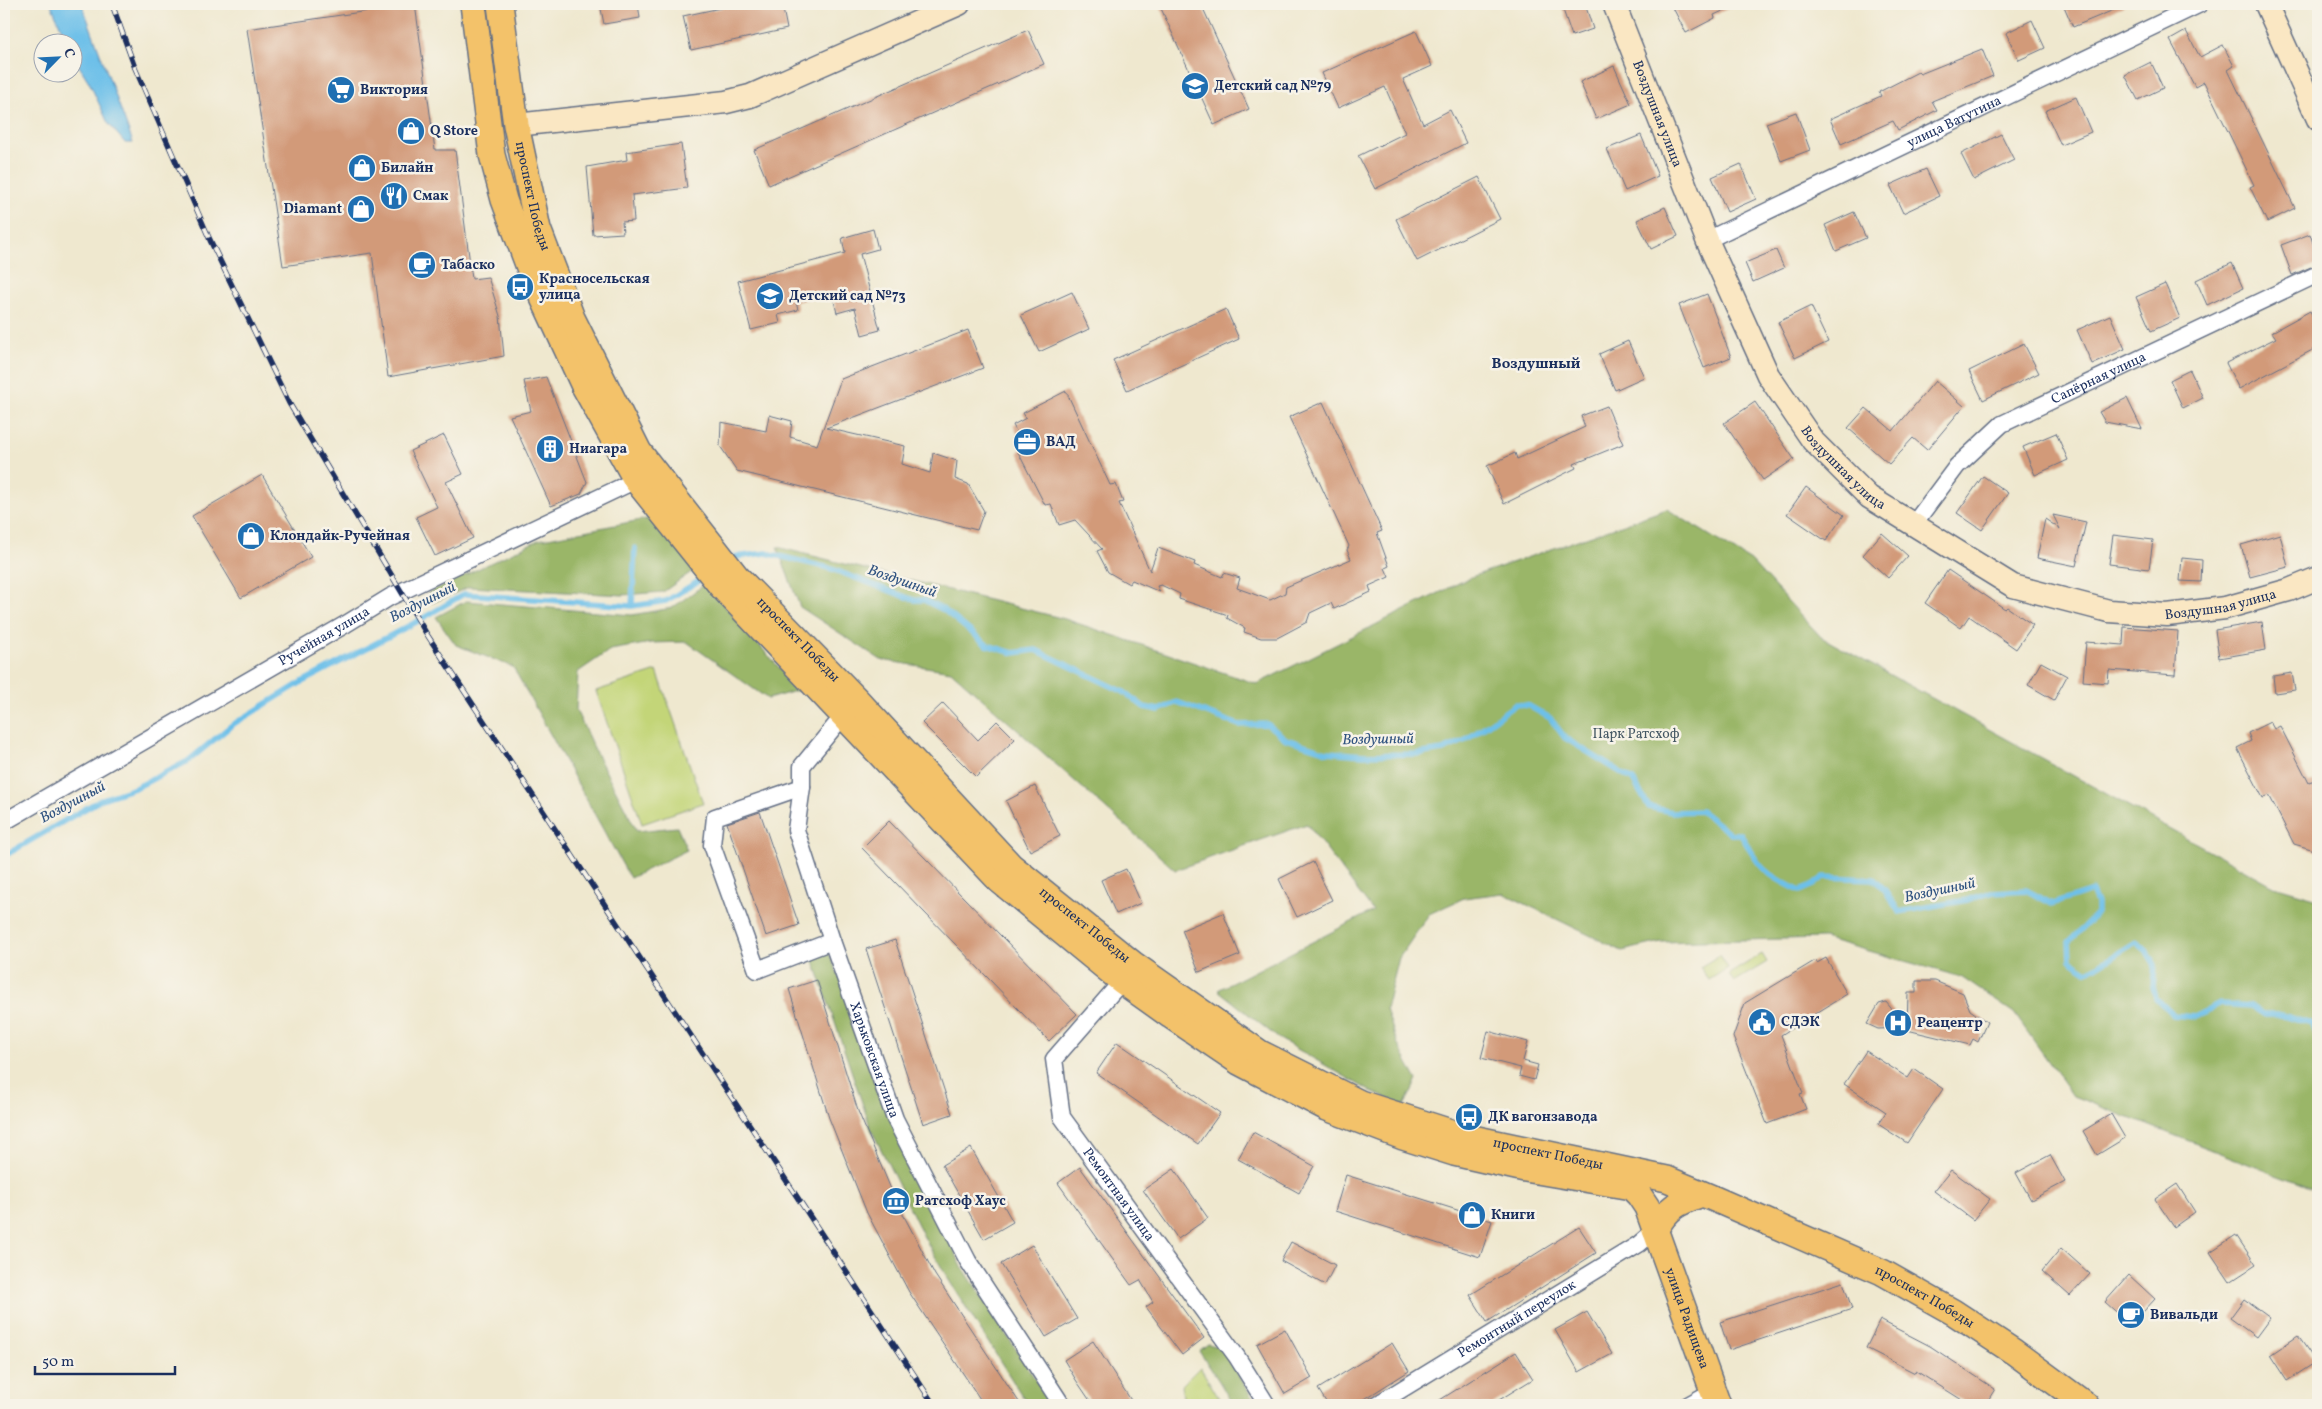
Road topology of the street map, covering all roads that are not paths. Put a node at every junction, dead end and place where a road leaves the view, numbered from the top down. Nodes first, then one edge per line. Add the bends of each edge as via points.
1 (473, 4) edge
2 (500, 4) edge
3 (959, 4) edge
4 (1614, 4) edge
5 (2200, 4) edge
6 (2266, 4) edge
7 (2318, 119) edge
8 (516, 125) junction
9 (488, 127) junction
10 (1707, 240) junction
11 (2318, 274) edge
12 (647, 478) junction
13 (1913, 525) junction
14 (2318, 578) edge
15 (850, 708) junction
16 (802, 787) junction
17 (4, 822) edge
18 (832, 941) junction
19 (1122, 981) junction
20 (1621, 1185) joint
21 (1702, 1194) junction
22 (1655, 1230) junction
23 (1715, 1398) edge
24 (1062, 1405) edge
25 (1267, 1405) edge
26 (1376, 1405) edge
27 (1688, 1405) edge
28 (2086, 1405) edge

1 - 9 main road, проспект Победы
2 - 8 main road, проспект Победы
3 - 8 street via 750,96 726,102
4 - 10 street, Воздушная улица
5 - 10 street, улица Ватутина
6 - 7 street
8 - 9 main road
8 - 12 main road, проспект Победы via 538,229 572,318 639,452
9 - 12 main road, проспект Победы via 504,200 530,270 584,386
10 - 13 street, Воздушная улица via 1768,375 1812,441 1869,497
11 - 13 street, Сапёрная улица via 2002,424 1957,466
12 - 15 main road, проспект Победы via 728,581
12 - 17 street, Ручейная улица via 390,597
13 - 14 street, Воздушная улица via 2013,586 2109,611 2167,615 2225,608 2289,590
15 - 16 street, Харьковская улица via 802,766
15 - 19 main road, проспект Победы via 999,880
15 - 21 main road, проспект Победы via 1011,866 1133,964 1260,1053 1360,1103 1463,1136 1667,1179
16 - 18 street, Харьковская улица via 796,830
16 - 18 street via 715,816 712,845 757,970
18 - 24 street, Харьковская улица via 895,1119 968,1261
19 - 20 main road, проспект Победы via 1240,1062 1353,1119 1454,1153
19 - 25 street, Ремонтная улица via 1054,1059 1062,1117 1237,1357
20 - 22 main road, улица Радищева via 1631,1187 1640,1195
21 - 22 main road via 1678,1202 1664,1214
21 - 28 main road, проспект Победы via 1882,1272 1953,1312
22 - 23 main road, улица Радищева
22 - 26 street, Ремонтный переулок via 1638,1244
23 - 27 street

